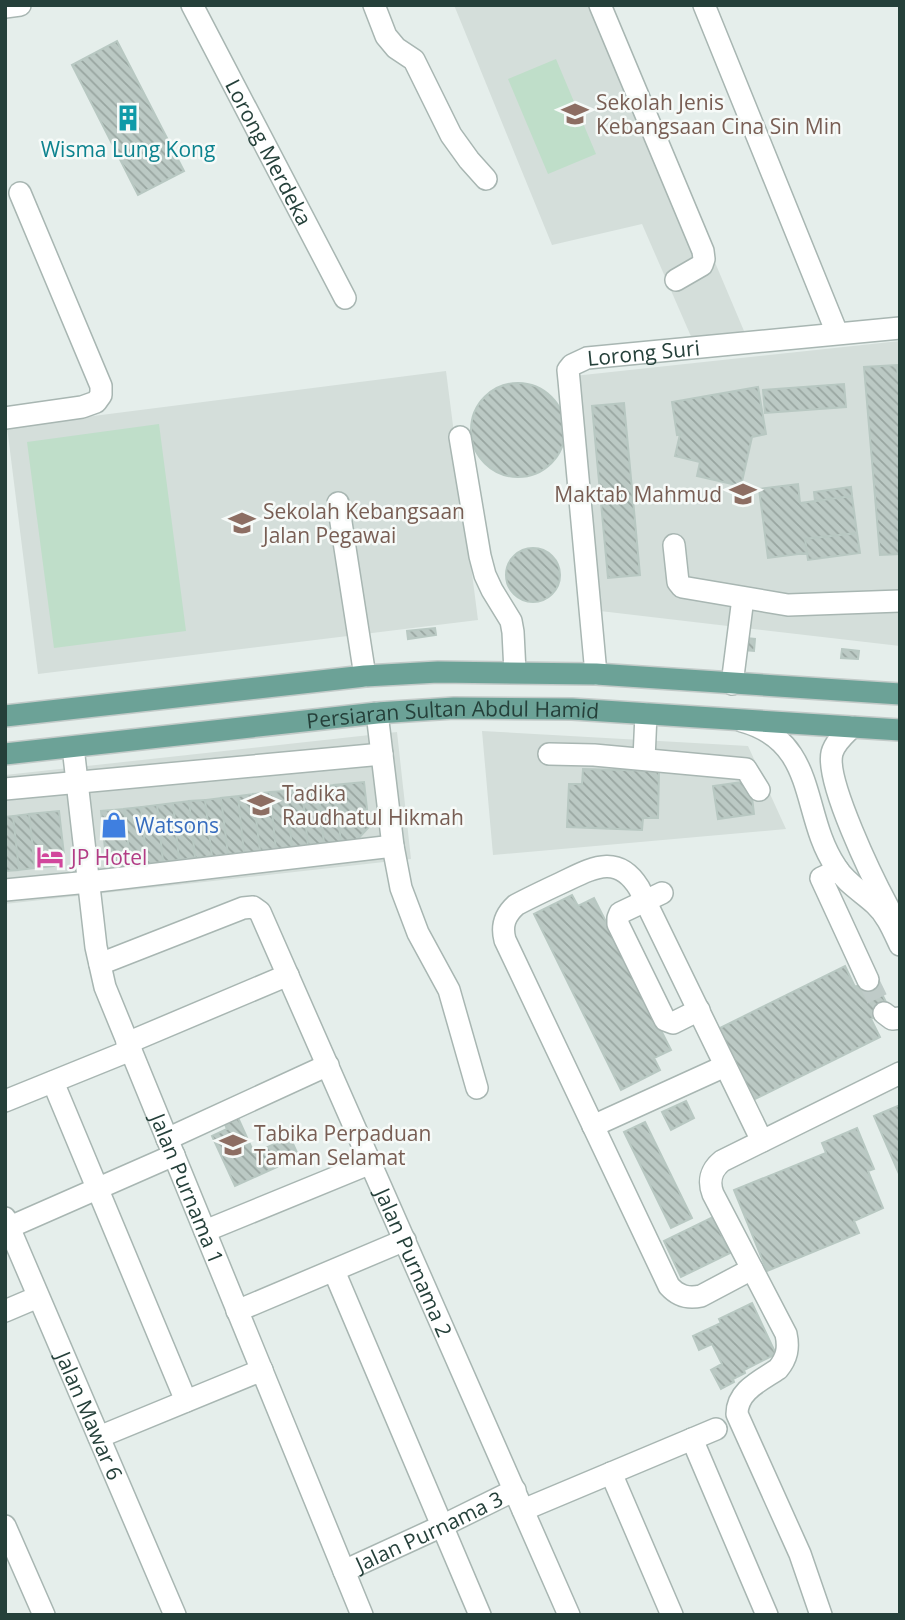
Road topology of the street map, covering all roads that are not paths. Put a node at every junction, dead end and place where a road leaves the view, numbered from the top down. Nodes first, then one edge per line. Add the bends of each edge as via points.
1 (20, 5) edge
2 (192, 5) edge
3 (374, 5) edge
4 (600, 5) edge
5 (704, 5) edge
6 (5, 7) edge
7 (486, 179) dead end
8 (20, 194) dead end
9 (676, 280) dead end
10 (345, 298) dead end
11 (900, 328) edge
12 (837, 333) junction
13 (5, 418) edge
14 (460, 437) dead end
15 (338, 503) dead end
16 (674, 545) dead end
17 (743, 597) junction
18 (900, 601) edge
19 (514, 673) junction
20 (596, 674) junction
21 (365, 676) junction
22 (644, 676) junction
23 (732, 684) junction
24 (900, 694) edge
25 (377, 713) junction
26 (644, 714) junction
27 (5, 716) edge
28 (737, 720) junction
29 (852, 727) junction
30 (900, 730) edge
31 (73, 747) junction
32 (5, 754) edge
33 (382, 754) junction
34 (549, 754) dead end
35 (644, 760) junction
36 (77, 783) junction
37 (5, 789) edge
38 (759, 790) dead end
39 (393, 846) junction
40 (838, 870) junction
41 (89, 882) junction
42 (5, 890) edge
43 (654, 897) junction
44 (895, 935) edge
45 (100, 964) junction
46 (288, 975) junction
47 (869, 980) tunnel mouth
48 (699, 1010) junction
49 (129, 1046) junction
50 (328, 1065) junction
51 (726, 1066) junction
52 (900, 1073) edge
53 (53, 1082) junction
54 (477, 1088) dead end
55 (5, 1101) edge
56 (593, 1126) junction
57 (762, 1141) junction
58 (170, 1147) junction
59 (371, 1163) junction
60 (98, 1188) junction
61 (7, 1223) edge
62 (205, 1231) junction
63 (404, 1240) junction
64 (752, 1269) junction
65 (334, 1271) junction
66 (38, 1297) junction
67 (5, 1311) edge
68 (237, 1311) junction
69 (262, 1370) junction
70 (186, 1401) junction
71 (716, 1429) dead end
72 (99, 1437) junction
73 (692, 1439) junction
74 (611, 1473) junction
75 (515, 1490) junction
76 (523, 1510) junction
77 (5, 1526) edge
78 (442, 1526) junction
79 (344, 1571) junction
80 (44, 1615) edge
81 (175, 1615) edge
82 (362, 1615) edge
83 (480, 1615) edge
84 (569, 1615) edge
85 (672, 1615) edge
86 (767, 1615) edge
87 (821, 1615) edge

1 - 6 street
2 - 10 street, Lorong Merdeka
3 - 7 street via 386,36 419,67 451,135
4 - 9 street via 703,251 702,265
5 - 12 street
8 - 13 street via 101,395 82,407
11 - 12 street, Lorong Suri
12 - 20 street, Lorong Suri via 587,358 568,370
14 - 19 street via 485,575 511,621
15 - 21 street
16 - 17 street via 682,587
17 - 18 street via 788,605
17 - 23 street
19 - 20 main road, Persiaran Sultan Abdul Hamid
19 - 21 main road, Persiaran Sultan Abdul Hamid
20 - 22 main road, Persiaran Sultan Abdul Hamid
21 - 27 main road, Persiaran Sultan Abdul Hamid
22 - 23 main road, Persiaran Sultan Abdul Hamid
22 - 26 main road
23 - 24 main road, Persiaran Sultan Abdul Hamid
25 - 26 main road, Persiaran Sultan Abdul Hamid via 466,708
25 - 31 main road, Persiaran Sultan Abdul Hamid
25 - 33 street
26 - 28 main road, Persiaran Sultan Abdul Hamid
26 - 35 street
28 - 29 main road, Persiaran Sultan Abdul Hamid
28 - 40 street via 772,734 791,753
29 - 30 main road, Persiaran Sultan Abdul Hamid
29 - 44 street via 831,755 833,773
31 - 32 main road, Persiaran Sultan Abdul Hamid
31 - 36 street, Jalan Purnama 1
33 - 36 street
33 - 39 street
34 - 35 street
35 - 38 street via 746,769
36 - 37 street
36 - 41 street, Jalan Purnama 1
39 - 41 street
39 - 54 street via 401,888 418,933 449,990
40 - 44 street via 881,910
40 - 47 street via 821,878
41 - 42 street
41 - 45 street, Jalan Purnama 1
43 - 48 street
43 - 48 street via 620,914 617,921 663,1018 673,1023
43 - 56 street via 628,874 612,866 594,867 516,905 503,926 505,940
45 - 46 street, Jalan Purnama 2 via 253,907 260,912
45 - 49 street, Jalan Purnama 1
46 - 49 street
46 - 50 street, Jalan Purnama 2
48 - 51 street
49 - 53 street
49 - 58 street, Jalan Purnama 1
50 - 58 street
50 - 59 street, Jalan Purnama 2
51 - 56 street
51 - 57 street
52 - 57 street
53 - 55 street
53 - 60 street
56 - 64 street via 675,1292 701,1296
57 - 64 street via 722,1161 710,1180
58 - 60 street
58 - 62 street, Jalan Purnama 1
59 - 62 street
59 - 63 street, Jalan Purnama 2
60 - 61 street
60 - 70 street
61 - 66 street, Jalan Mawar 6
62 - 68 street, Jalan Purnama 1
63 - 65 street
63 - 75 street, Jalan Purnama 2
64 - 87 street via 786,1334 787,1352 778,1369 742,1394 737,1414 800,1554
65 - 68 street
65 - 78 street
66 - 67 street
66 - 72 street, Jalan Mawar 6
68 - 69 street, Jalan Purnama 1
69 - 70 street
69 - 79 street, Jalan Purnama 1
70 - 72 street
71 - 73 street
72 - 81 street, Jalan Mawar 6
73 - 74 street
73 - 86 street
74 - 76 street
74 - 85 street
75 - 76 street, Jalan Purnama 2
75 - 78 street, Jalan Purnama 3
76 - 84 street, Jalan Purnama 2
77 - 80 street
78 - 79 street, Jalan Purnama 3
78 - 83 street
79 - 82 street, Jalan Purnama 1

